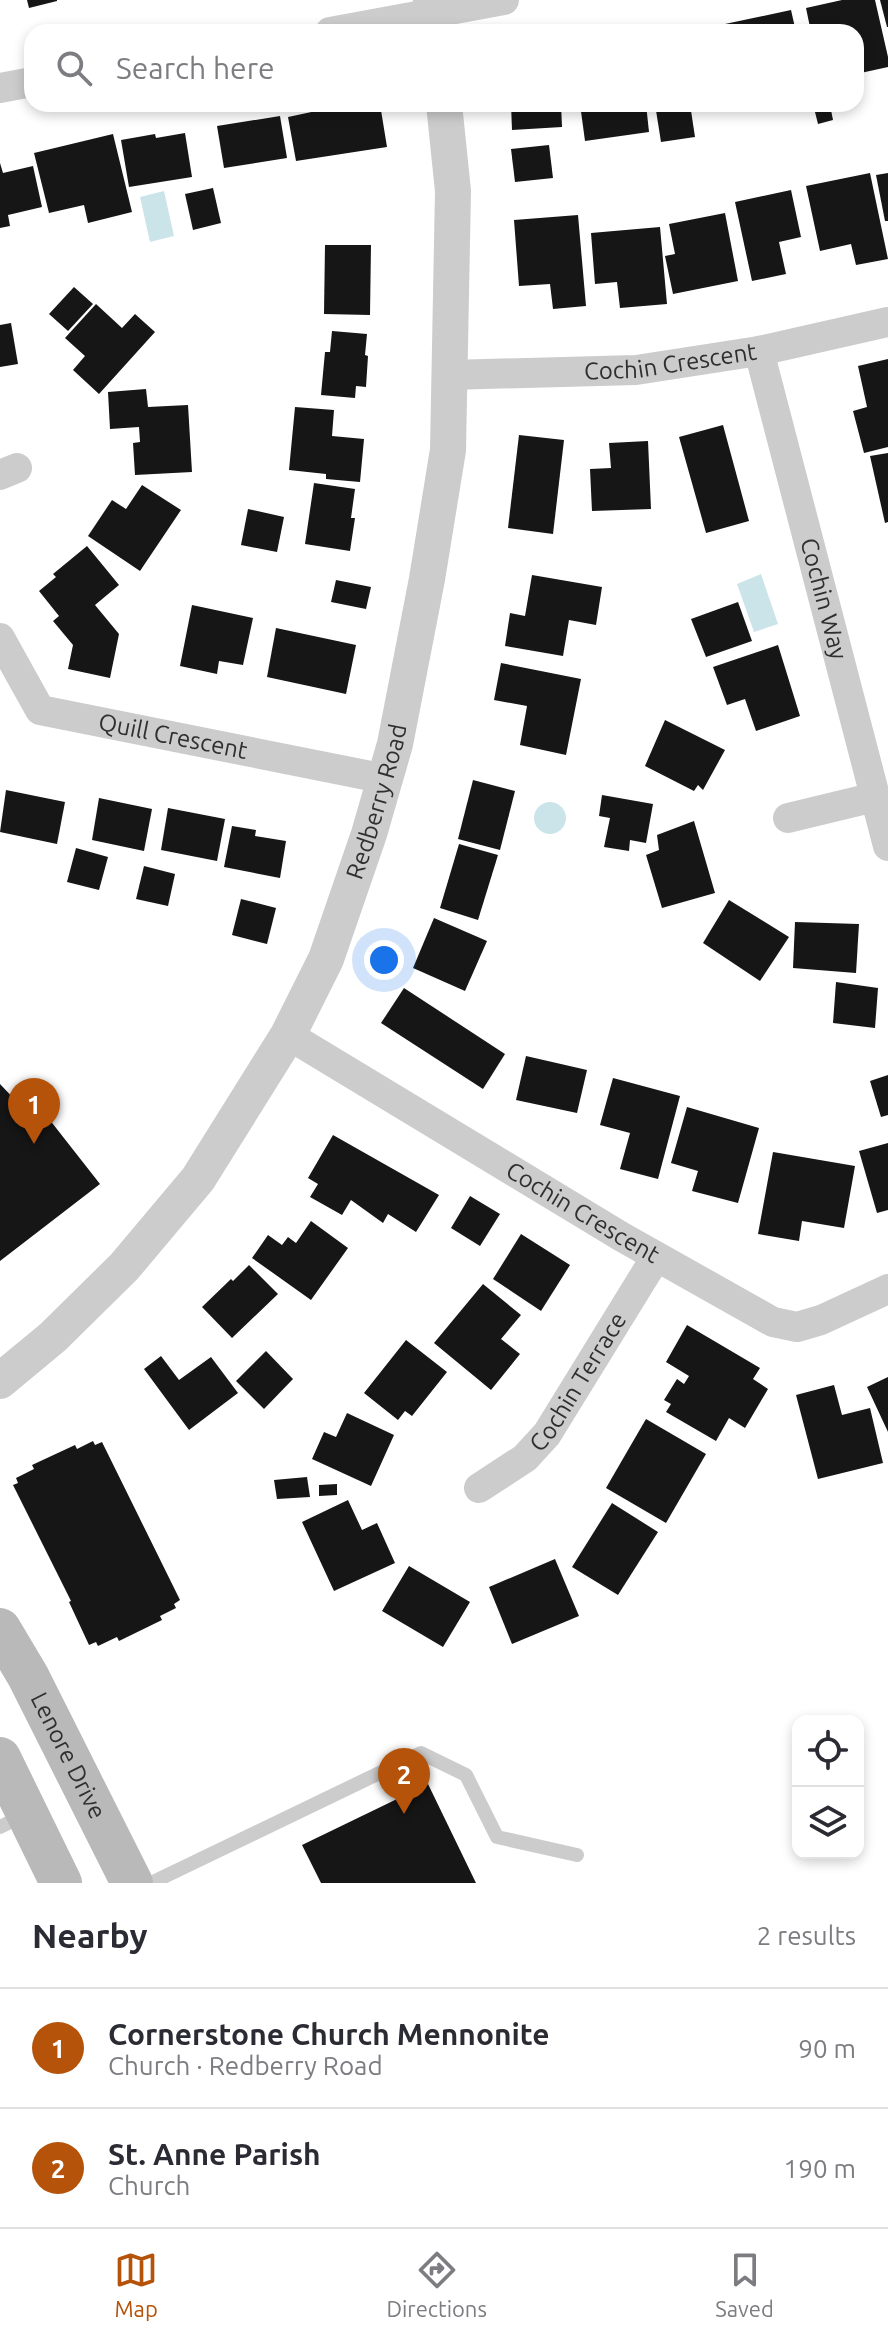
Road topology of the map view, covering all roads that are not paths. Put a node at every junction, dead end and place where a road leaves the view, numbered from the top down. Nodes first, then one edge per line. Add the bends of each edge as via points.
1 (504, 0) edge
2 (434, 15) edge
3 (379, 24) edge
4 (24, 84) edge
5 (0, 88) edge
6 (445, 112) edge
7 (888, 322) edge
8 (759, 351) junction
9 (449, 375) junction
10 (0, 638) edge
11 (386, 779) junction
12 (875, 797) junction
13 (788, 818) dead end
14 (888, 846) edge
15 (288, 1035) junction
16 (656, 1257) junction
17 (888, 1289) edge
18 (0, 1381) edge
19 (479, 1488) dead end
20 (0, 1629) edge
21 (0, 1758) edge
22 (14, 1820) edge
23 (577, 1855) dead end
24 (61, 1883) edge
25 (132, 1883) edge
26 (151, 1883) edge

1 - 2 street
2 - 3 street
4 - 5 street
6 - 9 street, Redberry Road via 453,191
7 - 8 street, Cochin Crescent
8 - 9 street, Cochin Crescent via 636,370
8 - 12 street, Cochin Way
9 - 11 street, Redberry Road via 448,450
10 - 11 street, Quill Crescent via 40,710
11 - 15 street, Redberry Road via 326,959
12 - 13 street
12 - 14 street, Cochin Way
15 - 16 street, Cochin Crescent
15 - 18 street, Redberry Road via 198,1179 124,1267
16 - 17 street, Cochin Crescent via 773,1322 797,1327
16 - 19 street, Cochin Terrace via 547,1434 525,1458
20 - 25 main road, Lenore Drive
21 - 22 main road
22 - 24 main road
23 - 26 lane via 497,1837 466,1775 421,1753

